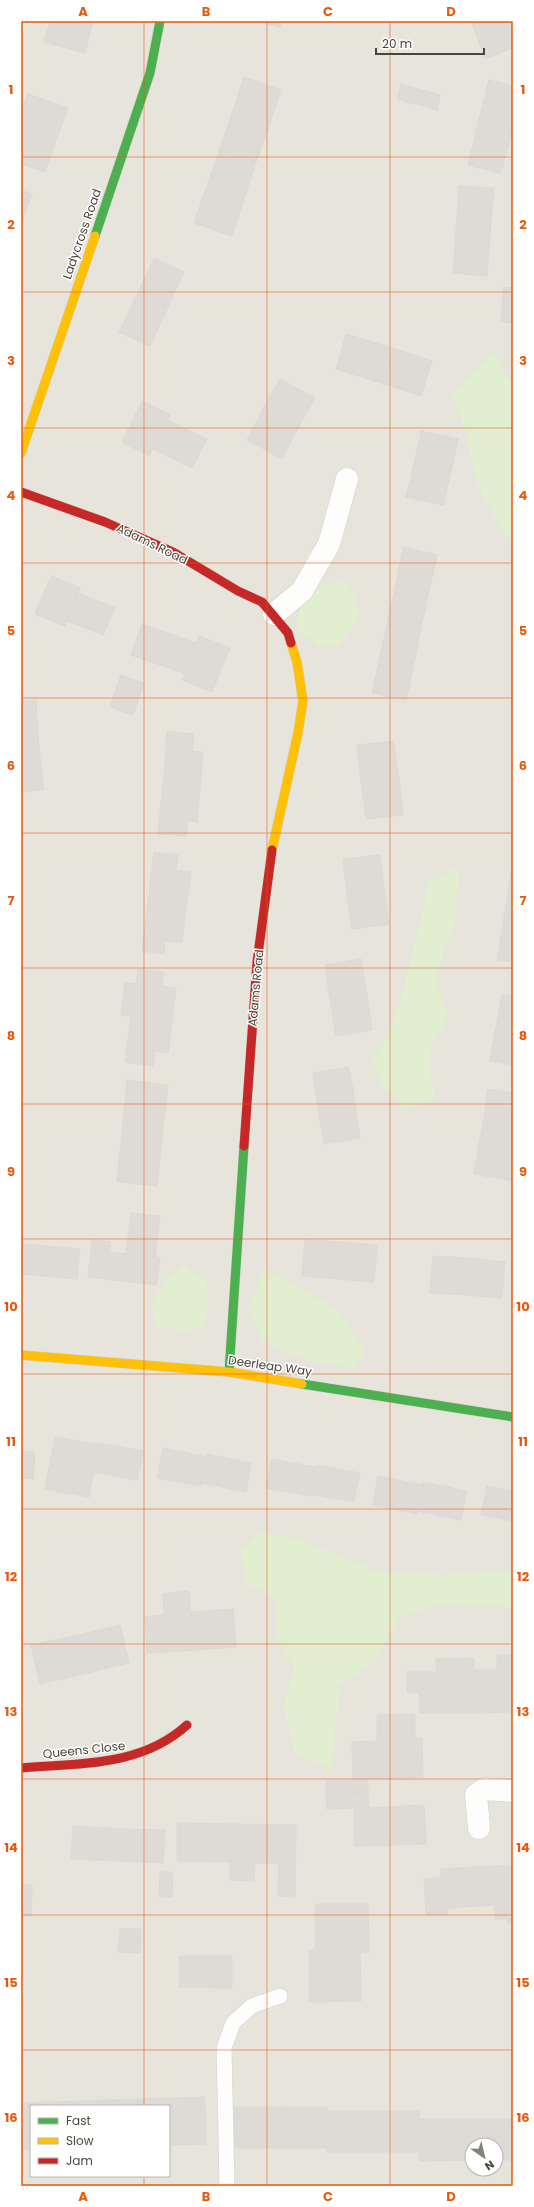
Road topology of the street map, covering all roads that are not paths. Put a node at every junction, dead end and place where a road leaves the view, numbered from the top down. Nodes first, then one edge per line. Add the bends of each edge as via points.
1 (160, 21) edge
2 (21, 453) edge
3 (347, 479) dead end
4 (21, 492) edge
5 (274, 614) junction
6 (21, 1355) edge
7 (229, 1372) junction
8 (513, 1417) edge
9 (187, 1725) dead end
10 (21, 1768) edge
11 (513, 1791) edge
12 (479, 1828) dead end
13 (280, 1996) dead end
14 (226, 2186) edge

1 - 2 street, Ladycross Road via 150,73
3 - 5 street via 329,544 302,591
4 - 5 street, Adams Road via 105,522 173,552 238,591 262,602
5 - 7 street, Adams Road via 288,633 297,662 303,701 274,836 257,962
6 - 7 street, Deerleap Way
7 - 8 street, Deerleap Way
9 - 10 street, Queens Close via 181,1733 152,1750 128,1758
11 - 12 street via 485,1789 476,1795
13 - 14 lane via 252,2006 233,2023 224,2048

